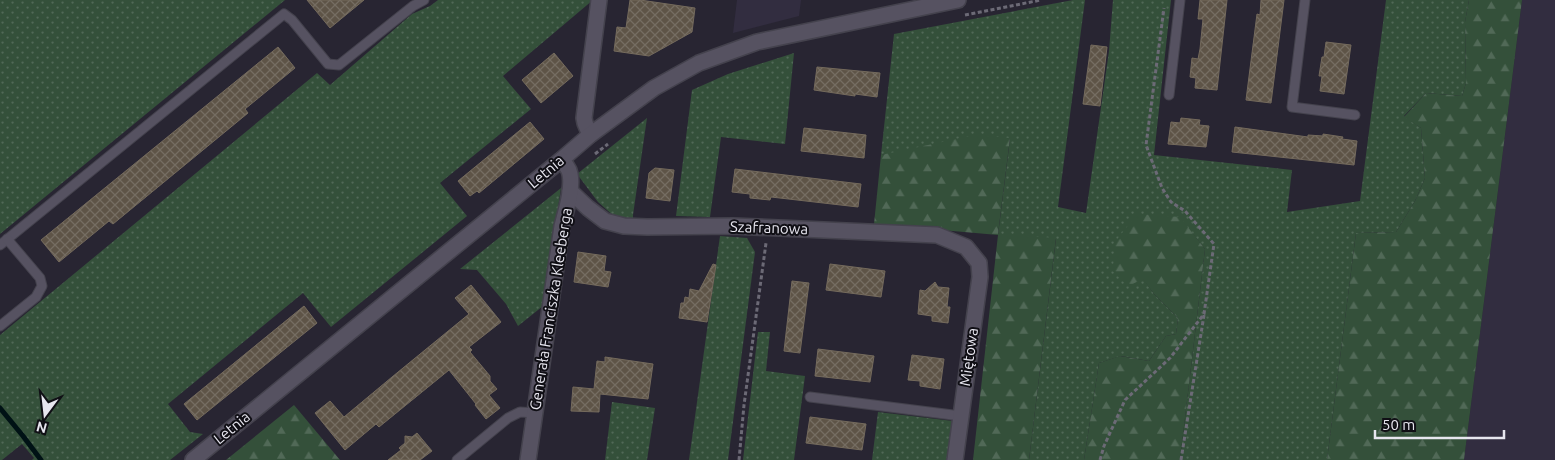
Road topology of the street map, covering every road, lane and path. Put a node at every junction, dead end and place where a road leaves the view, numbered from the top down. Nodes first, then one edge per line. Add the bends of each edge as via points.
1 (424, 0) edge
2 (599, 0) edge
3 (958, 0) edge
4 (1041, 0) edge
5 (1165, 0) edge
6 (1180, 0) edge
7 (1305, 0) edge
8 (964, 16) dead end
9 (1169, 95) dead end
10 (1355, 115) dead end
11 (590, 135) junction
12 (614, 138) dead end
13 (592, 156) dead end
14 (562, 160) junction
15 (570, 192) junction
16 (769, 228) junction
17 (4, 242) edge
18 (972, 255) joint
19 (1204, 314) junction
20 (0, 326) edge
21 (810, 397) dead end
22 (535, 413) junction
23 (961, 416) junction
24 (193, 460) edge
25 (457, 460) edge
26 (528, 460) edge
27 (739, 460) edge
28 (955, 460) edge
29 (1100, 460) edge
30 (1181, 460) edge

1 - 17 lane via 339,65 328,64 284,14
2 - 11 street via 584,118
3 - 11 street, Letnia via 765,40 699,63 654,88
4 - 8 path
5 - 19 path via 1146,145 1162,188 1171,202 1185,211 1214,244
6 - 9 lane
7 - 10 lane via 1292,107
11 - 14 street, Letnia
12 - 13 path
14 - 15 street, Generała Franciszka Kleeberga via 570,174
14 - 24 street, Letnia
15 - 16 street, Szafranowa via 605,220 624,226
15 - 22 street, Generała Franciszka Kleeberga via 562,226
16 - 18 street, Szafranowa via 937,235 966,247
16 - 27 path
17 - 20 lane via 40,278 42,286 36,296
18 - 23 street, Miętowa via 979,263 980,277
19 - 29 path via 1170,358 1125,400
19 - 30 path
21 - 23 lane
22 - 25 lane via 524,412 508,418
22 - 26 street, Generała Franciszka Kleeberga
23 - 28 street, Miętowa

